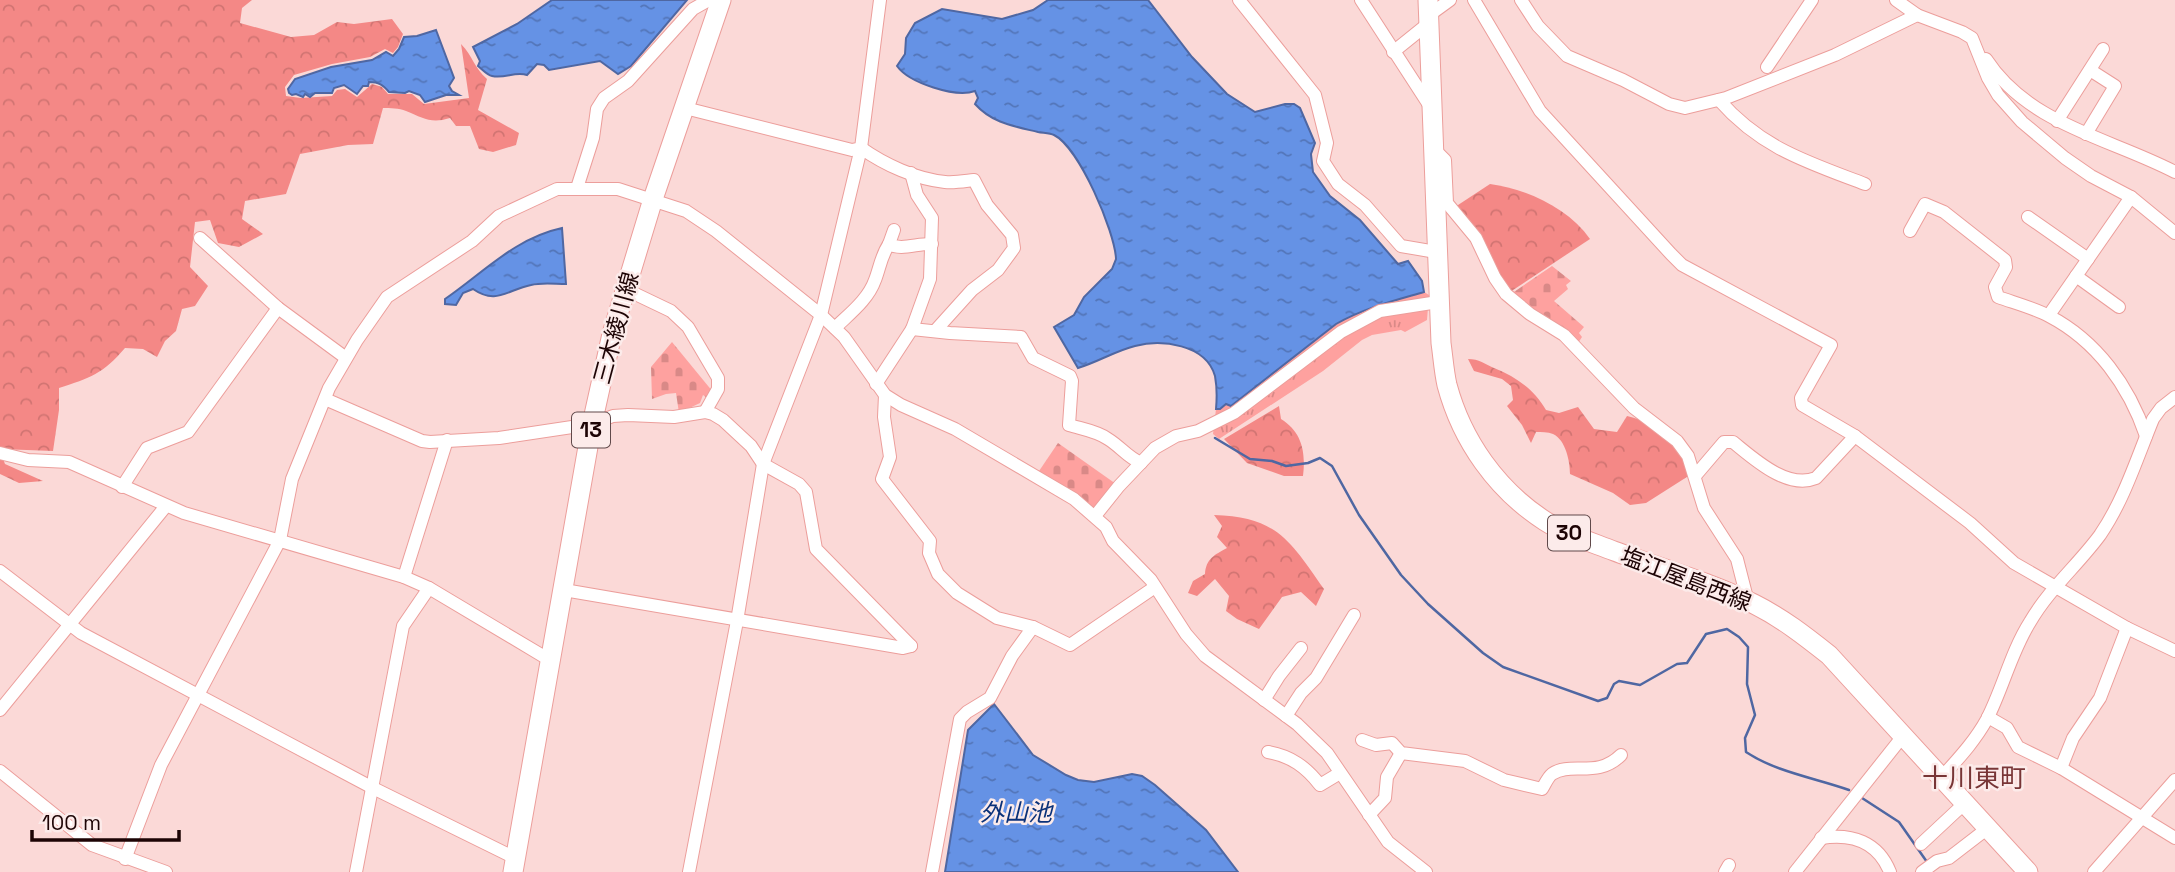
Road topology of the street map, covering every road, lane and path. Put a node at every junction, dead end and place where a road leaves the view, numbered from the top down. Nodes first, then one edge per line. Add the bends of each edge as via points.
1 (709, 0) edge
2 (721, 0) edge
3 (880, 0) edge
4 (1239, 0) edge
5 (1360, 0) edge
6 (1450, 0) edge
7 (1474, 0) edge
8 (1521, 0) edge
9 (1812, 0) edge
10 (1896, 0) edge
11 (1915, 8) edge
12 (1428, 13) edge
13 (1972, 38) junction
14 (2104, 49) dead end
15 (1393, 52) junction
16 (1767, 67) dead end
17 (2090, 70) junction
18 (1719, 100) junction
19 (685, 108) junction
20 (1431, 108) junction
21 (2057, 121) junction
22 (2085, 134) junction
23 (861, 148) junction
24 (1433, 148) junction
25 (2175, 172) edge
26 (911, 173) junction
27 (1865, 184) dead end
28 (577, 188) junction
29 (2131, 197) junction
30 (653, 199) junction
31 (2028, 217) dead end
32 (894, 230) dead end
33 (1910, 231) dead end
34 (2175, 233) edge
35 (200, 238) dead end
36 (890, 244) junction
37 (932, 244) junction
38 (1436, 252) junction
39 (2088, 258) junction
40 (2076, 276) junction
41 (625, 289) junction
42 (1438, 302) junction
43 (2119, 307) dead end
44 (278, 308) junction
45 (821, 315) junction
46 (2049, 315) junction
47 (835, 328) junction
48 (912, 329) junction
49 (935, 331) junction
50 (346, 358) junction
51 (876, 384) junction
52 (885, 395) junction
53 (2175, 397) edge
54 (326, 399) junction
55 (705, 412) junction
56 (592, 424) junction
57 (1855, 436) junction
58 (2146, 436) junction
59 (447, 440) junction
60 (0, 453) edge
61 (1141, 463) junction
62 (763, 464) junction
63 (1695, 476) junction
64 (122, 487) junction
65 (166, 506) junction
66 (1095, 516) junction
67 (280, 540) junction
68 (0, 571) edge
69 (404, 578) junction
70 (1155, 587) junction
71 (2054, 587) junction
72 (429, 588) junction
73 (564, 590) junction
74 (1748, 602) junction
75 (1354, 615) dead end
76 (737, 621) junction
77 (69, 626) junction
78 (1033, 627) junction
79 (2127, 628) junction
80 (1301, 648) dead end
81 (2175, 651) edge
82 (551, 657) junction
83 (199, 696) junction
84 (1264, 700) junction
85 (0, 710) edge
86 (1286, 716) junction
87 (1988, 717) junction
88 (1903, 736) junction
89 (1362, 740) dead end
90 (1268, 752) dead end
91 (1401, 753) junction
92 (1621, 755) dead end
93 (2061, 768) junction
94 (0, 771) edge
95 (1340, 773) junction
96 (1941, 778) junction
97 (2175, 780) edge
98 (373, 788) junction
99 (1965, 803) junction
100 (1369, 815) junction
101 (2142, 817) junction
102 (1987, 828) junction
103 (1821, 838) junction
104 (2175, 838) edge
105 (1921, 844) dead end
106 (125, 859) junction
107 (514, 865) edge
108 (166, 872) edge
109 (356, 872) edge
110 (689, 872) edge
111 (932, 872) edge
112 (1426, 872) edge
113 (1795, 872) edge
114 (1890, 872) edge
115 (1922, 872) edge
116 (2028, 872) edge
117 (2094, 872) edge

1 - 28 street via 693,9 628,81 604,98 597,109
2 - 19 main road, 三木綾川線 / 13
3 - 23 street
4 - 38 street via 1315,95 1327,143 1323,161 1338,184 1365,205 1401,246
5 - 15 street
6 - 12 street
7 - 57 street via 1540,111 1682,265 1830,345 1801,398 1802,405
8 - 18 street via 1555,46 1582,64 1669,104 1685,108
9 - 16 street
10 - 11 street
11 - 13 street
11 - 18 street via 1835,55
12 - 15 street
12 - 20 main road, 塩江屋島西線 / 30
13 - 21 street via 2000,79
13 - 29 street via 1998,95 2022,122 2065,158
14 - 17 street
15 - 20 street
17 - 21 street
17 - 22 street via 2115,86
18 - 27 street via 1733,116 1783,152
19 - 23 street via 852,150
19 - 30 main road, 三木綾川線 / 13
20 - 24 main road, 塩江屋島西線 / 30
21 - 22 street
22 - 25 street
23 - 26 street
23 - 45 street
24 - 38 main road, 塩江屋島西線 / 30
24 - 63 street via 1445,160 1447,203 1476,238 1506,294 1564,335 1634,408 1677,441
26 - 37 street via 917,195 932,218
26 - 49 street via 946,182 974,180 1014,242 998,270 972,290
28 - 30 street via 618,189
28 - 50 street via 557,190 499,216 472,241 387,297
29 - 34 street
29 - 39 street
30 - 41 main road, 三木綾川線 / 13
30 - 45 street via 686,211 716,231
31 - 39 street
32 - 36 street
33 - 46 street via 1925,204 1944,212 2005,260 1995,288 1998,297
35 - 44 street
36 - 37 street via 898,248
36 - 47 street via 861,303
37 - 48 street via 930,279
38 - 42 main road, 塩江屋島西線 / 30
39 - 40 street
40 - 43 street
40 - 46 street
41 - 55 street via 671,311 688,327 718,378 718,388
41 - 56 main road, 三木綾川線 / 13
42 - 61 street via 1365,317 1234,414 1177,436 1155,448
42 - 74 main road, 塩江屋島西線 / 30 via 1447,384 1460,423 1482,462 1511,495 1546,522 1576,536
44 - 50 street
44 - 64 street via 188,432 147,447
45 - 47 street
45 - 62 street
46 - 58 street via 2099,352 2138,411
47 - 51 street
48 - 49 street
48 - 51 street
49 - 61 street via 1021,337 1034,358 1070,376 1069,425 1100,434
50 - 54 street
51 - 52 street
52 - 66 street via 956,429
52 - 78 street via 890,457 883,479 930,541 929,553 938,574 957,593 997,618
53 - 58 street via 2161,408
54 - 59 street via 422,441
54 - 67 street via 292,479
55 - 56 street via 674,417 614,416
55 - 62 street via 723,420
56 - 59 street via 499,439
56 - 73 main road, 三木綾川線 / 13
57 - 63 street via 1810,481 1778,476 1732,442 1724,442
57 - 71 street via 1970,523 2014,563
58 - 71 street via 2110,519
59 - 69 street
60 - 64 street via 69,462
61 - 66 street
62 - 76 street
62 - 76 street via 806,492 817,549 911,646
63 - 74 street via 1704,508 1737,559
64 - 65 street
65 - 67 street
65 - 77 street
66 - 70 street
67 - 69 street
67 - 83 street
68 - 77 street
69 - 72 street
70 - 78 street via 1070,645
70 - 84 street via 1205,656
71 - 79 street
71 - 87 street via 2028,625
72 - 82 street
72 - 98 street via 402,626
73 - 76 street
73 - 82 main road, 三木綾川線 / 13
74 - 88 main road, 塩江屋島西線 / 30 via 1793,626 1829,655
75 - 86 street via 1316,678
76 - 110 street
77 - 83 street
77 - 85 street
78 - 111 street via 990,698 960,719
79 - 81 street
79 - 93 street via 2100,698 2073,738
80 - 84 street
82 - 107 main road, 三木綾川線 / 13
83 - 98 street
83 - 106 street via 161,765
84 - 86 street
86 - 95 street via 1327,753
87 - 93 street via 2007,728 2018,747
87 - 96 street
88 - 96 main road, 塩江屋島西線 / 30
88 - 103 street
89 - 91 street via 1392,743
90 - 95 street via 1306,768 1320,785
91 - 92 street via 1465,761 1504,780 1542,789 1550,775 1565,768 1602,767
91 - 100 street via 1387,777 1385,798
93 - 101 street
94 - 106 street via 92,845
95 - 100 street
96 - 99 main road, 塩江屋島西線 / 30
97 - 101 street
98 - 107 street
98 - 109 street
99 - 102 main road, 塩江屋島西線 / 30
99 - 105 street
100 - 112 street via 1388,842
101 - 104 street
101 - 117 street
102 - 115 street via 1958,852
102 - 116 main road, 塩江屋島西線 / 30
103 - 113 street
103 - 114 street via 1858,839 1884,858
106 - 108 street

